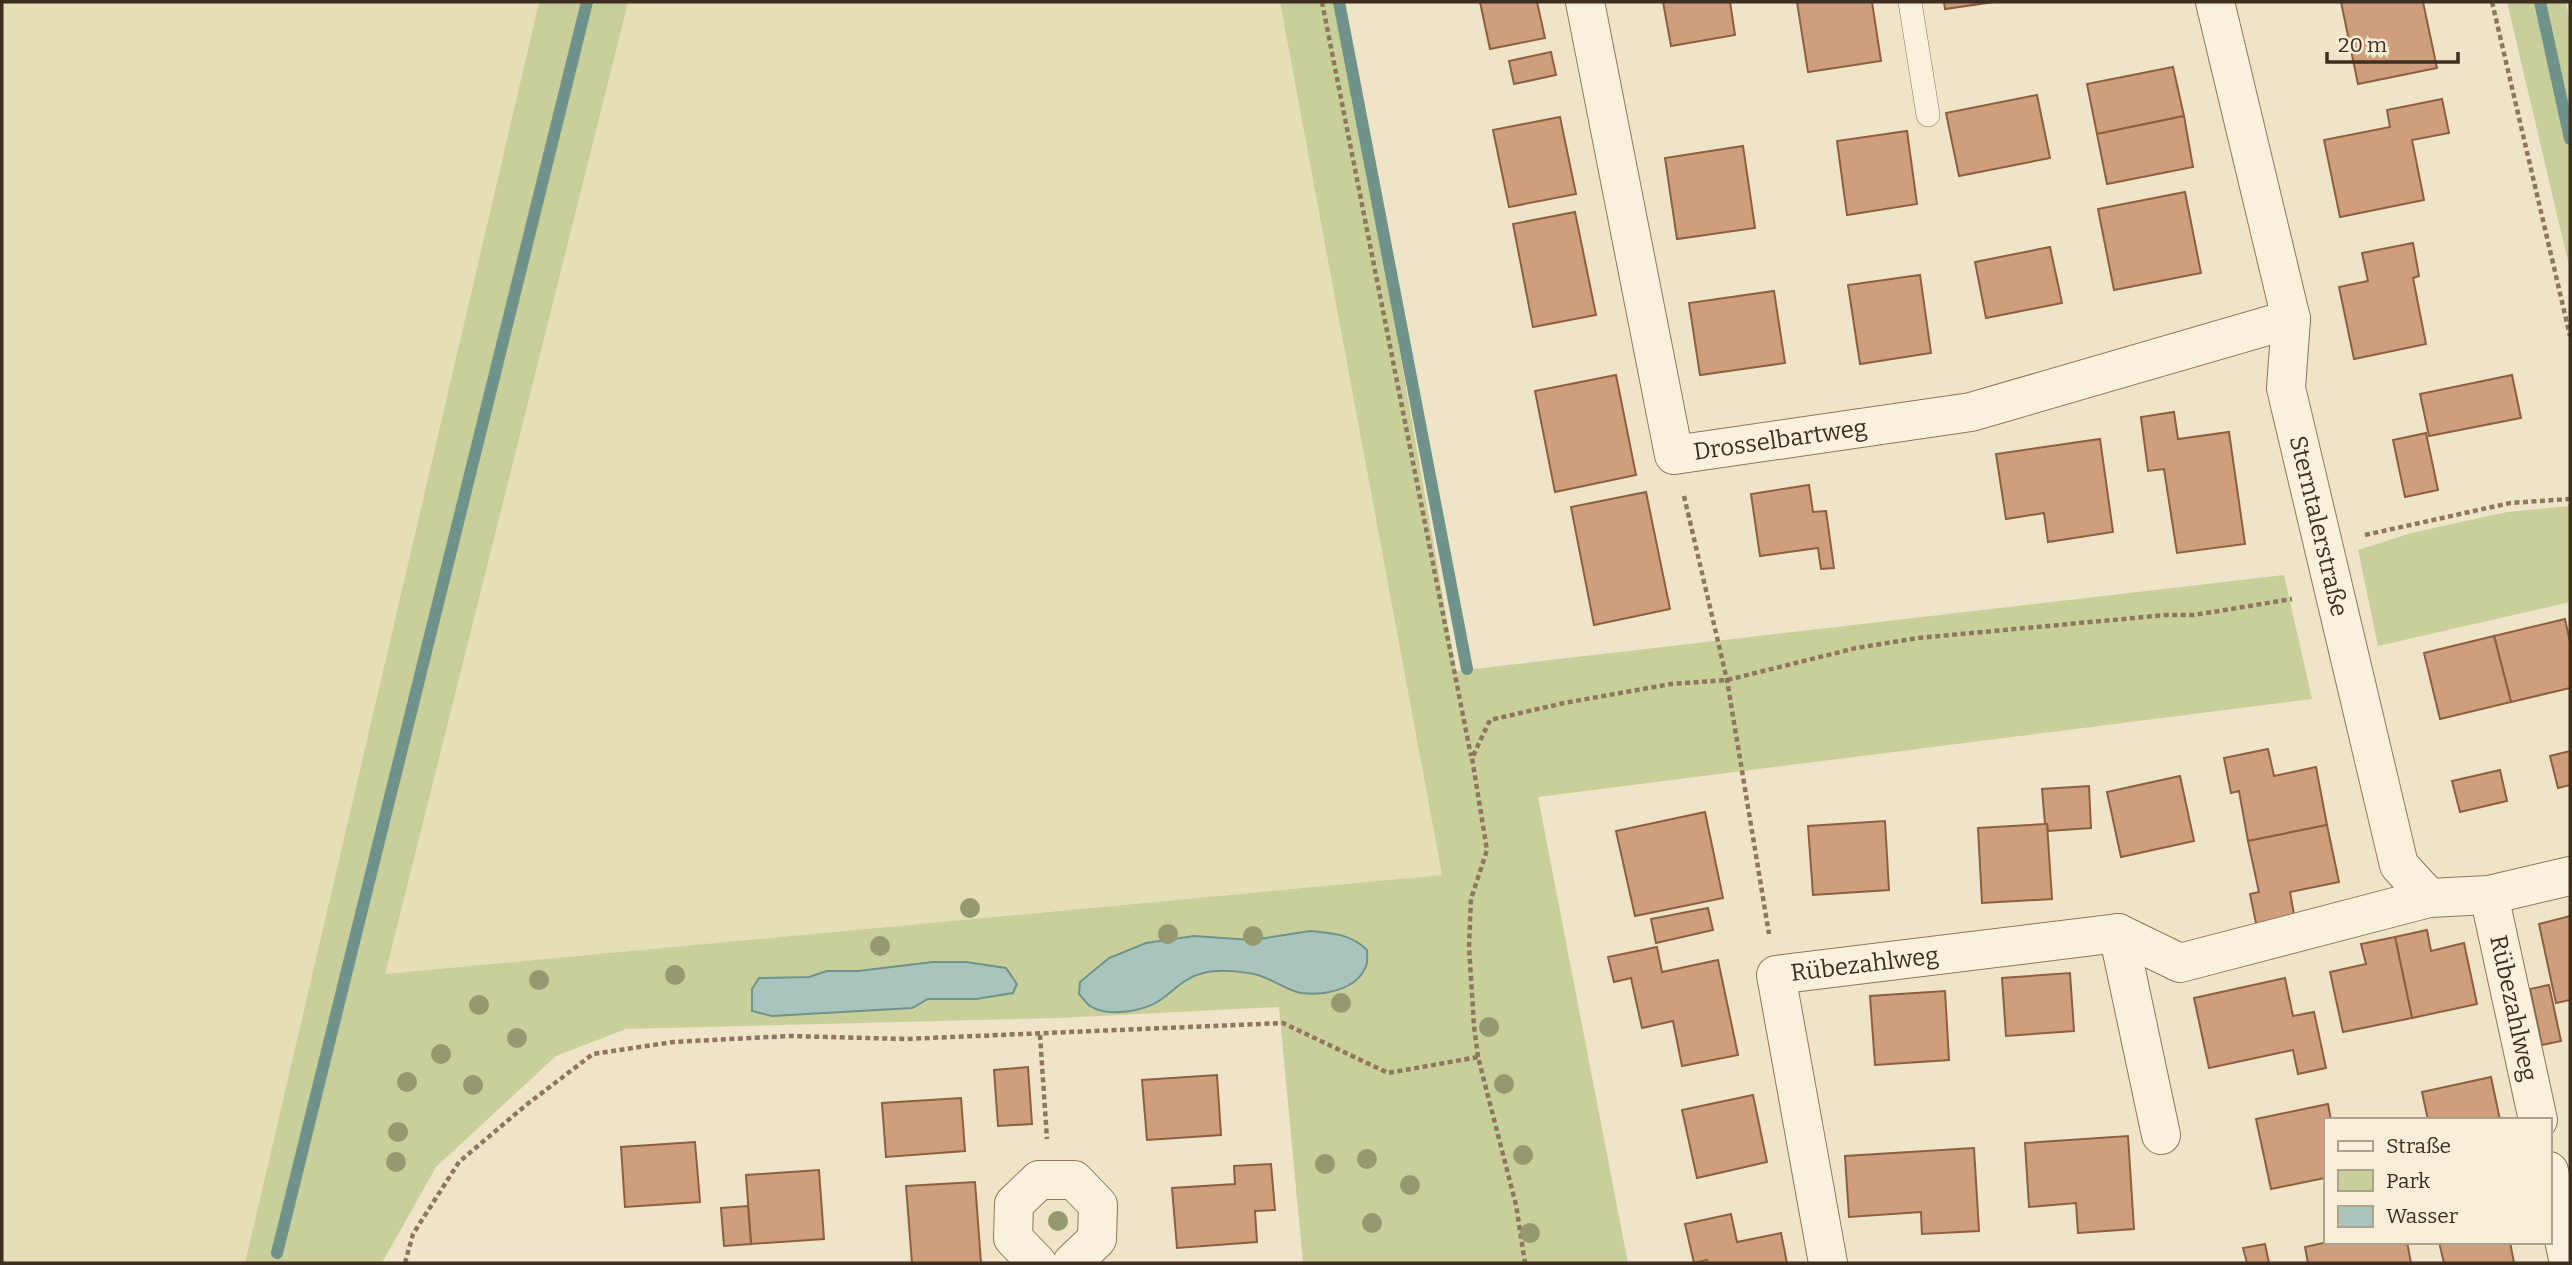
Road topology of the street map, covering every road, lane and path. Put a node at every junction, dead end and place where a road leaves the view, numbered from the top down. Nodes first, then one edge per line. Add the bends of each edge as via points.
1 (1322, 2) edge
2 (1585, 2) edge
3 (1910, 2) edge
4 (2215, 2) edge
5 (2492, 2) edge
6 (1928, 115) dead end
7 (2291, 319) junction
8 (2570, 337) edge
9 (1674, 454) junction
10 (2570, 499) edge
11 (2323, 545) junction
12 (2334, 591) junction
13 (1727, 680) junction
14 (1472, 758) junction
15 (2570, 876) edge
16 (2489, 895) junction
17 (2428, 898) junction
18 (2118, 933) junction
19 (1776, 975) junction
20 (1040, 1035) junction
21 (1478, 1057) junction
22 (2538, 1118) edge
23 (2161, 1135) dead end
24 (1050, 1180) junction
25 (2551, 1180) edge
26 (405, 1263) edge
27 (1037, 1263) edge
28 (1072, 1263) edge
29 (1525, 1263) edge
30 (1828, 1263) edge
31 (2569, 1263) edge

1 - 14 path
2 - 9 street, Drosselbartweg
3 - 6 lane
4 - 7 street, Sterntalerstraße
5 - 8 path
7 - 9 street, Drosselbartweg via 1971,412
7 - 11 street, Sterntalerstraße via 2286,388
9 - 13 path
10 - 11 path via 2510,503
11 - 12 street, Sterntalerstraße
12 - 13 path via 2194,615 1918,638 1856,648
12 - 17 street, Sterntalerstraße via 2399,865
13 - 14 path via 1671,684 1490,720
13 - 19 path
14 - 21 path via 1487,850 1471,899 1469,946
15 - 16 street
16 - 17 street
16 - 22 street, Rübezahlweg
17 - 18 street via 2180,963
18 - 19 street, Rübezahlweg
18 - 23 street
19 - 30 street, Rübezahlweg
20 - 21 path via 1283,1023 1388,1073
20 - 24 path
20 - 26 path via 738,1039 673,1042 593,1054 459,1161 413,1234
21 - 29 path via 1516,1205
24 - 27 street via 1039,1180 1014,1204 1013,1238
24 - 28 street via 1074,1180 1098,1205 1097,1239
25 - 31 street

